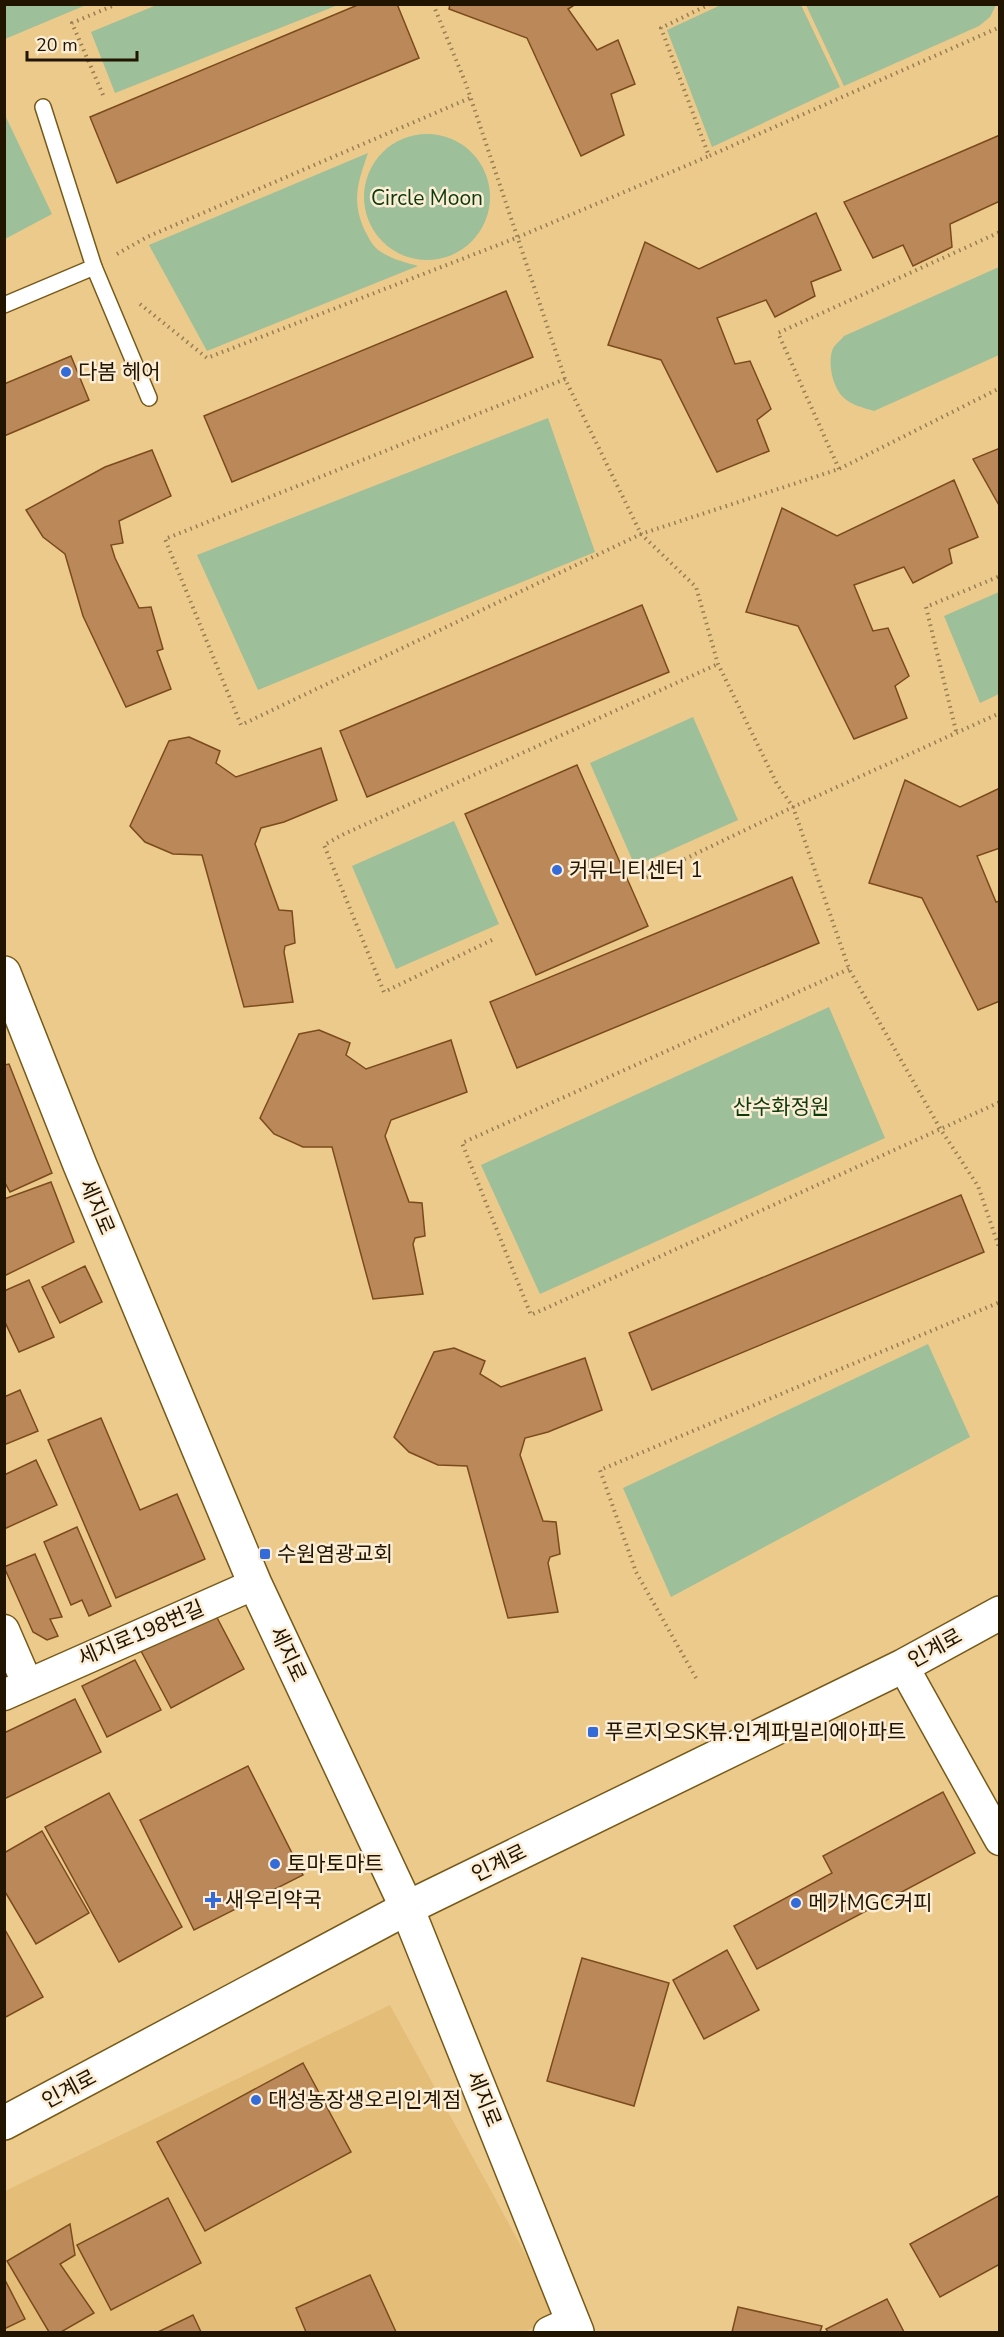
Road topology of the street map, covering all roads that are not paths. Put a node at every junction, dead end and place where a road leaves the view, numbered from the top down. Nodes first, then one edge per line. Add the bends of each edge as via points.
1 (43, 107) dead end
2 (94, 267) junction
3 (4, 305) edge
4 (149, 398) dead end
5 (4, 973) edge
6 (255, 1584) junction
7 (999, 1613) edge
8 (4, 1630) edge
9 (903, 1666) junction
10 (16, 1689) edge
11 (999, 1840) edge
12 (407, 1908) junction
13 (4, 2123) edge
14 (566, 2329) edge

1 - 2 lane
2 - 3 lane
2 - 4 lane
5 - 6 street, 세지로
6 - 10 street, 세지로198번길
6 - 12 street, 세지로
7 - 9 street, 인계로
8 - 10 street, 세지로198번길
9 - 11 street
9 - 12 street, 인계로
12 - 13 street, 인계로
12 - 14 street, 세지로

